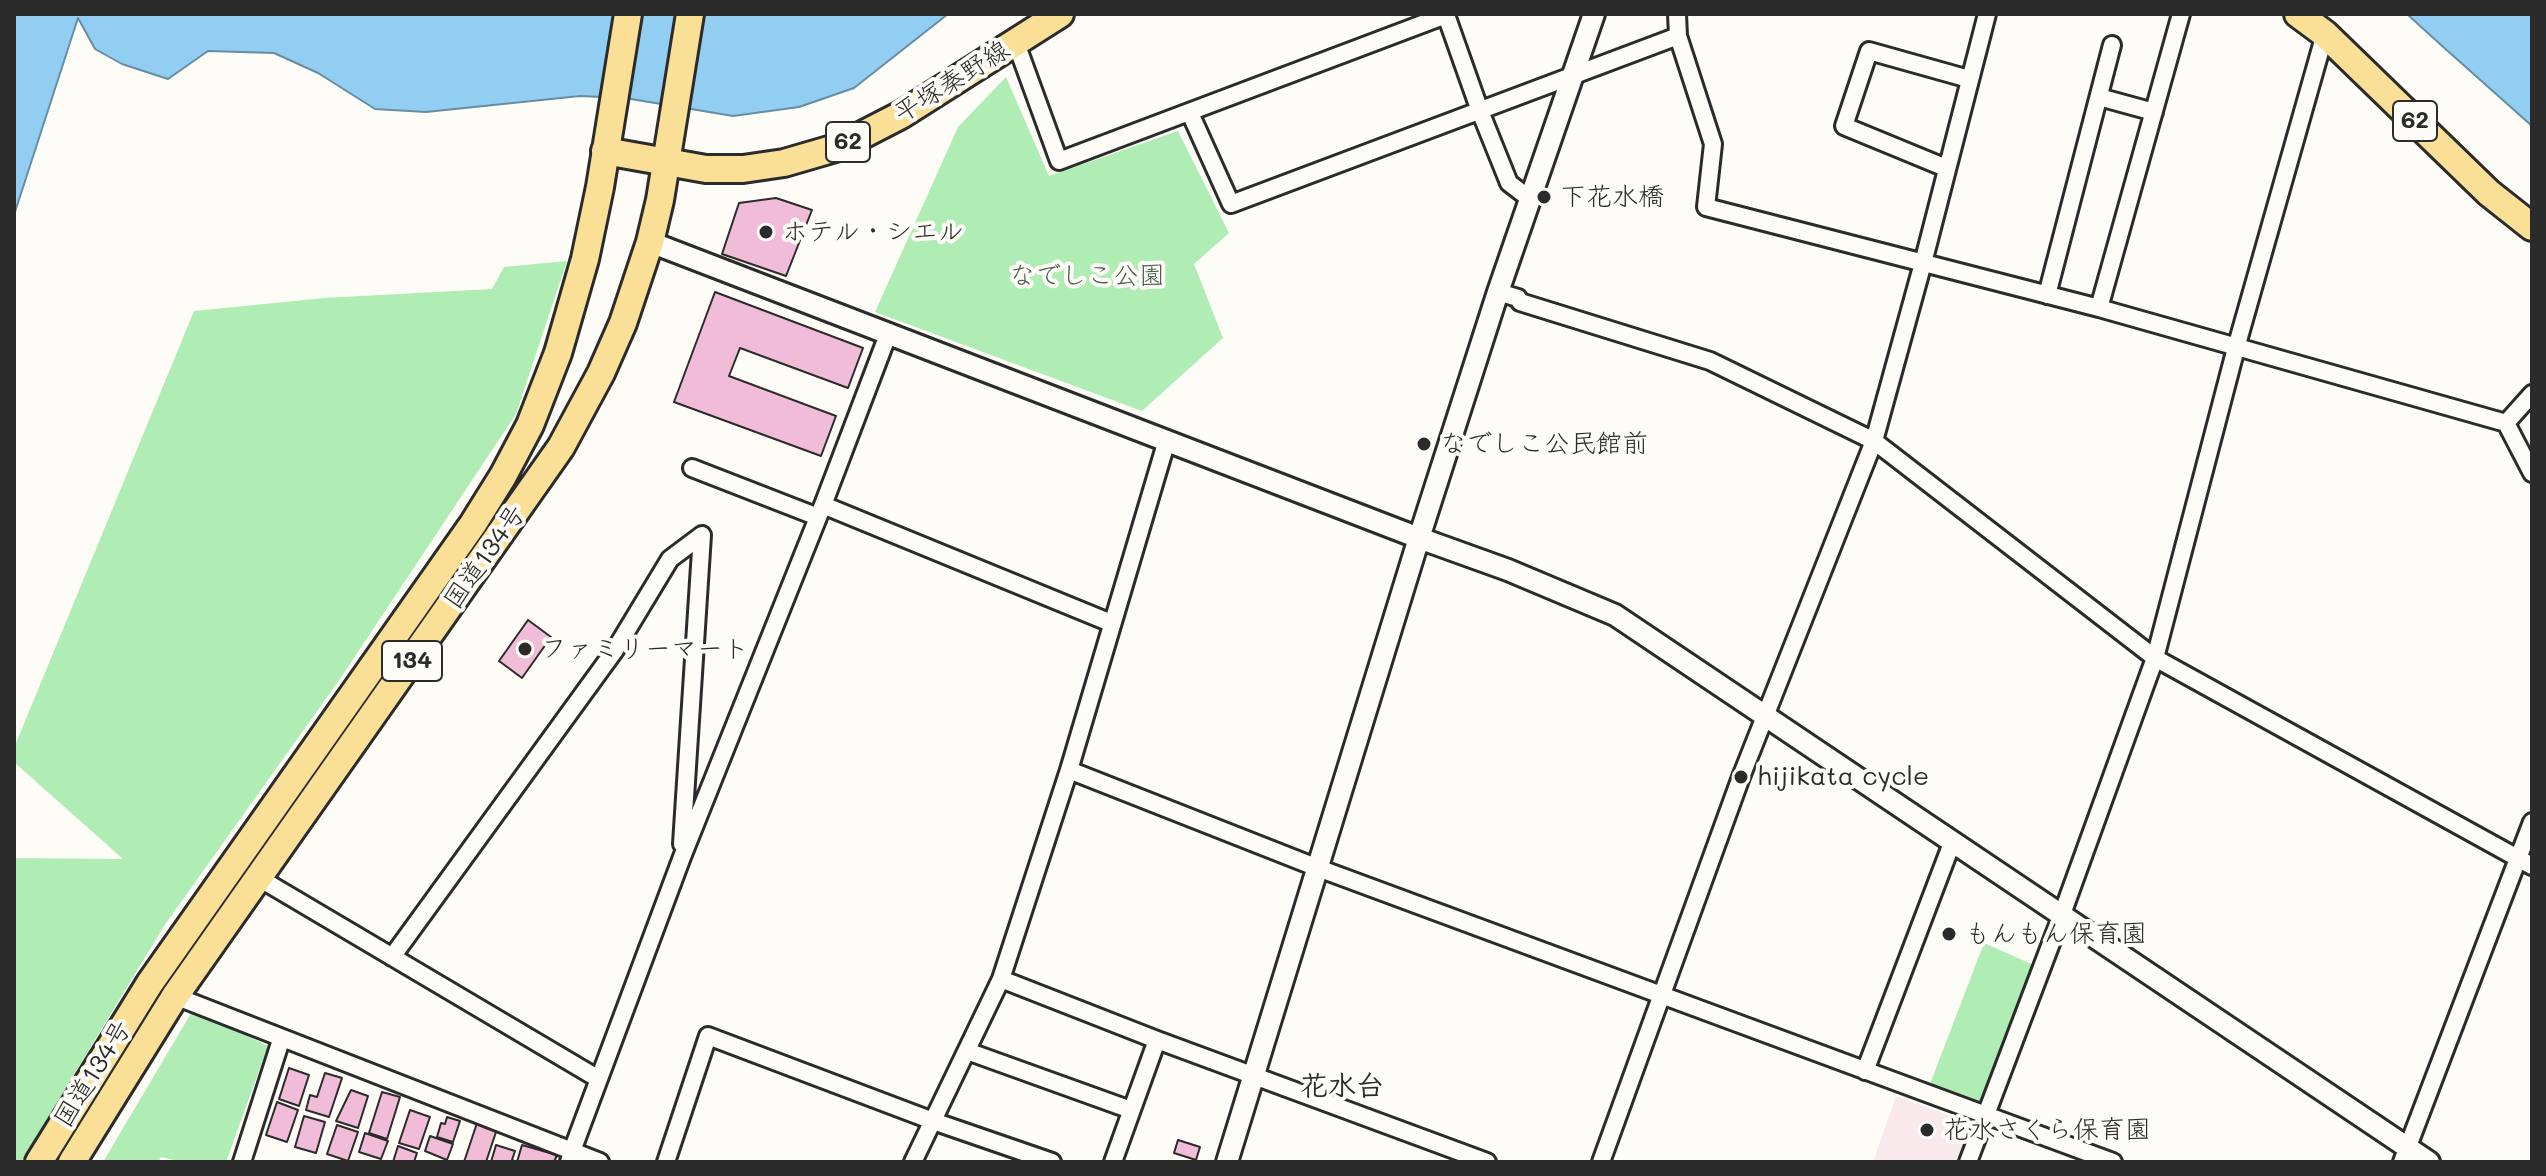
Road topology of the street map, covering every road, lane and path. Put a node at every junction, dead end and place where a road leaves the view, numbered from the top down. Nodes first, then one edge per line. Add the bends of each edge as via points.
1 (628, 14) edge
2 (690, 14) edge
3 (1060, 14) edge
4 (1594, 14) edge
5 (1677, 14) edge
6 (1987, 14) edge
7 (2181, 14) edge
8 (2298, 14) edge
9 (1446, 15) edge
10 (2325, 34) junction
11 (1678, 36) junction
12 (1016, 43) junction
13 (2112, 45) dead end
14 (1573, 76) junction
15 (1969, 79) junction
16 (2099, 97) junction
17 (1480, 111) junction
18 (2154, 112) junction
19 (1190, 113) junction
20 (605, 151) junction
21 (667, 162) junction
22 (1946, 168) junction
23 (1530, 199) junction
24 (2532, 227) edge
25 (650, 242) junction
26 (1923, 263) junction
27 (1498, 292) junction
28 (2047, 295) junction
29 (2099, 308) junction
30 (889, 332) junction
31 (2236, 348) junction
32 (2532, 394) edge
33 (2506, 423) junction
34 (1167, 440) junction
35 (1874, 441) junction
36 (692, 468) dead end
37 (2532, 473) edge
38 (821, 511) junction
39 (1419, 538) junction
40 (1111, 623) junction
41 (2155, 658) junction
42 (1765, 717) junction
43 (1069, 770) junction
44 (2532, 822) edge
45 (1952, 843) junction
46 (682, 857) junction
47 (2525, 862) edge
48 (1318, 868) junction
49 (259, 878) junction
50 (2061, 917) junction
51 (392, 957) junction
52 (1001, 979) junction
53 (175, 996) junction
54 (1661, 996) junction
55 (281, 1040) junction
56 (1157, 1040) junction
57 (967, 1051) junction
58 (1865, 1071) junction
59 (1254, 1075) junction
60 (597, 1078) junction
61 (1131, 1110) junction
62 (1985, 1115) junction
63 (933, 1121) junction
64 (2405, 1155) edge
65 (570, 1156) edge
66 (39, 1162) edge
67 (72, 1162) edge
68 (242, 1162) edge
69 (600, 1162) edge
70 (666, 1162) edge
71 (913, 1162) edge
72 (1052, 1162) edge
73 (1113, 1162) edge
74 (1227, 1162) edge
75 (1487, 1162) edge
76 (1601, 1162) edge
77 (1968, 1162) edge
78 (2113, 1162) edge
79 (2429, 1162) edge

1 - 20 main road, 国道134号 / 134
2 - 21 main road, 国道134号 / 134
3 - 12 main road, 平塚秦野線 / 62
4 - 14 street
5 - 11 street
6 - 15 street
7 - 18 street
8 - 10 main road, 62
9 - 17 street
9 - 19 street
10 - 24 main road, 62 via 2489,193
10 - 31 street
11 - 14 street
11 - 26 street via 1713,144 1706,207
12 - 19 street via 1059,161
12 - 21 main road, 平塚秦野線 / 62 via 839,147 743,169
13 - 16 street
14 - 17 street
14 - 23 street
15 - 22 street
15 - 22 street via 1869,51 1844,126
16 - 18 street
16 - 28 street
17 - 19 street via 1231,204
17 - 23 street via 1509,183
18 - 29 street
20 - 21 main road, 平塚秦野線 / 62
20 - 66 main road, 国道134号 / 134 via 585,259 558,353 503,476 150,983
21 - 25 main road, 国道134号 / 134
22 - 26 street
23 - 27 street
25 - 30 street
25 - 49 main road, 国道134号 / 134 via 618,336 561,447
26 - 28 street
26 - 35 street
27 - 35 street via 1710,361
27 - 39 street
28 - 29 street
29 - 31 street
30 - 34 street
30 - 38 street
31 - 33 street
31 - 41 street
32 - 33 street
33 - 37 street
34 - 39 street
34 - 40 street
35 - 41 street
35 - 42 street
36 - 38 street
38 - 40 street
38 - 46 street
39 - 42 street via 1615,615
39 - 48 street
40 - 43 street
41 - 47 street
41 - 50 street
42 - 45 street
42 - 54 street
43 - 48 street
43 - 52 street
44 - 47 street
45 - 50 street
45 - 58 street
46 - 51 street via 702,535 670,559 615,650
46 - 60 street
47 - 64 street
48 - 54 street
48 - 59 street
49 - 51 street
49 - 53 main road, 国道134号 / 134
50 - 62 street
50 - 64 street
51 - 60 street
52 - 56 street
52 - 57 street
53 - 55 street
53 - 67 main road, 国道134号 / 134
54 - 58 street
54 - 76 street
55 - 65 street
55 - 68 street
56 - 59 street
56 - 61 street
57 - 61 street
57 - 63 street
58 - 62 street
59 - 74 street
59 - 75 street
60 - 65 street
61 - 73 street
62 - 77 street
62 - 78 street
63 - 70 street via 708,1036
63 - 71 street
63 - 72 street
64 - 79 street
65 - 69 street

